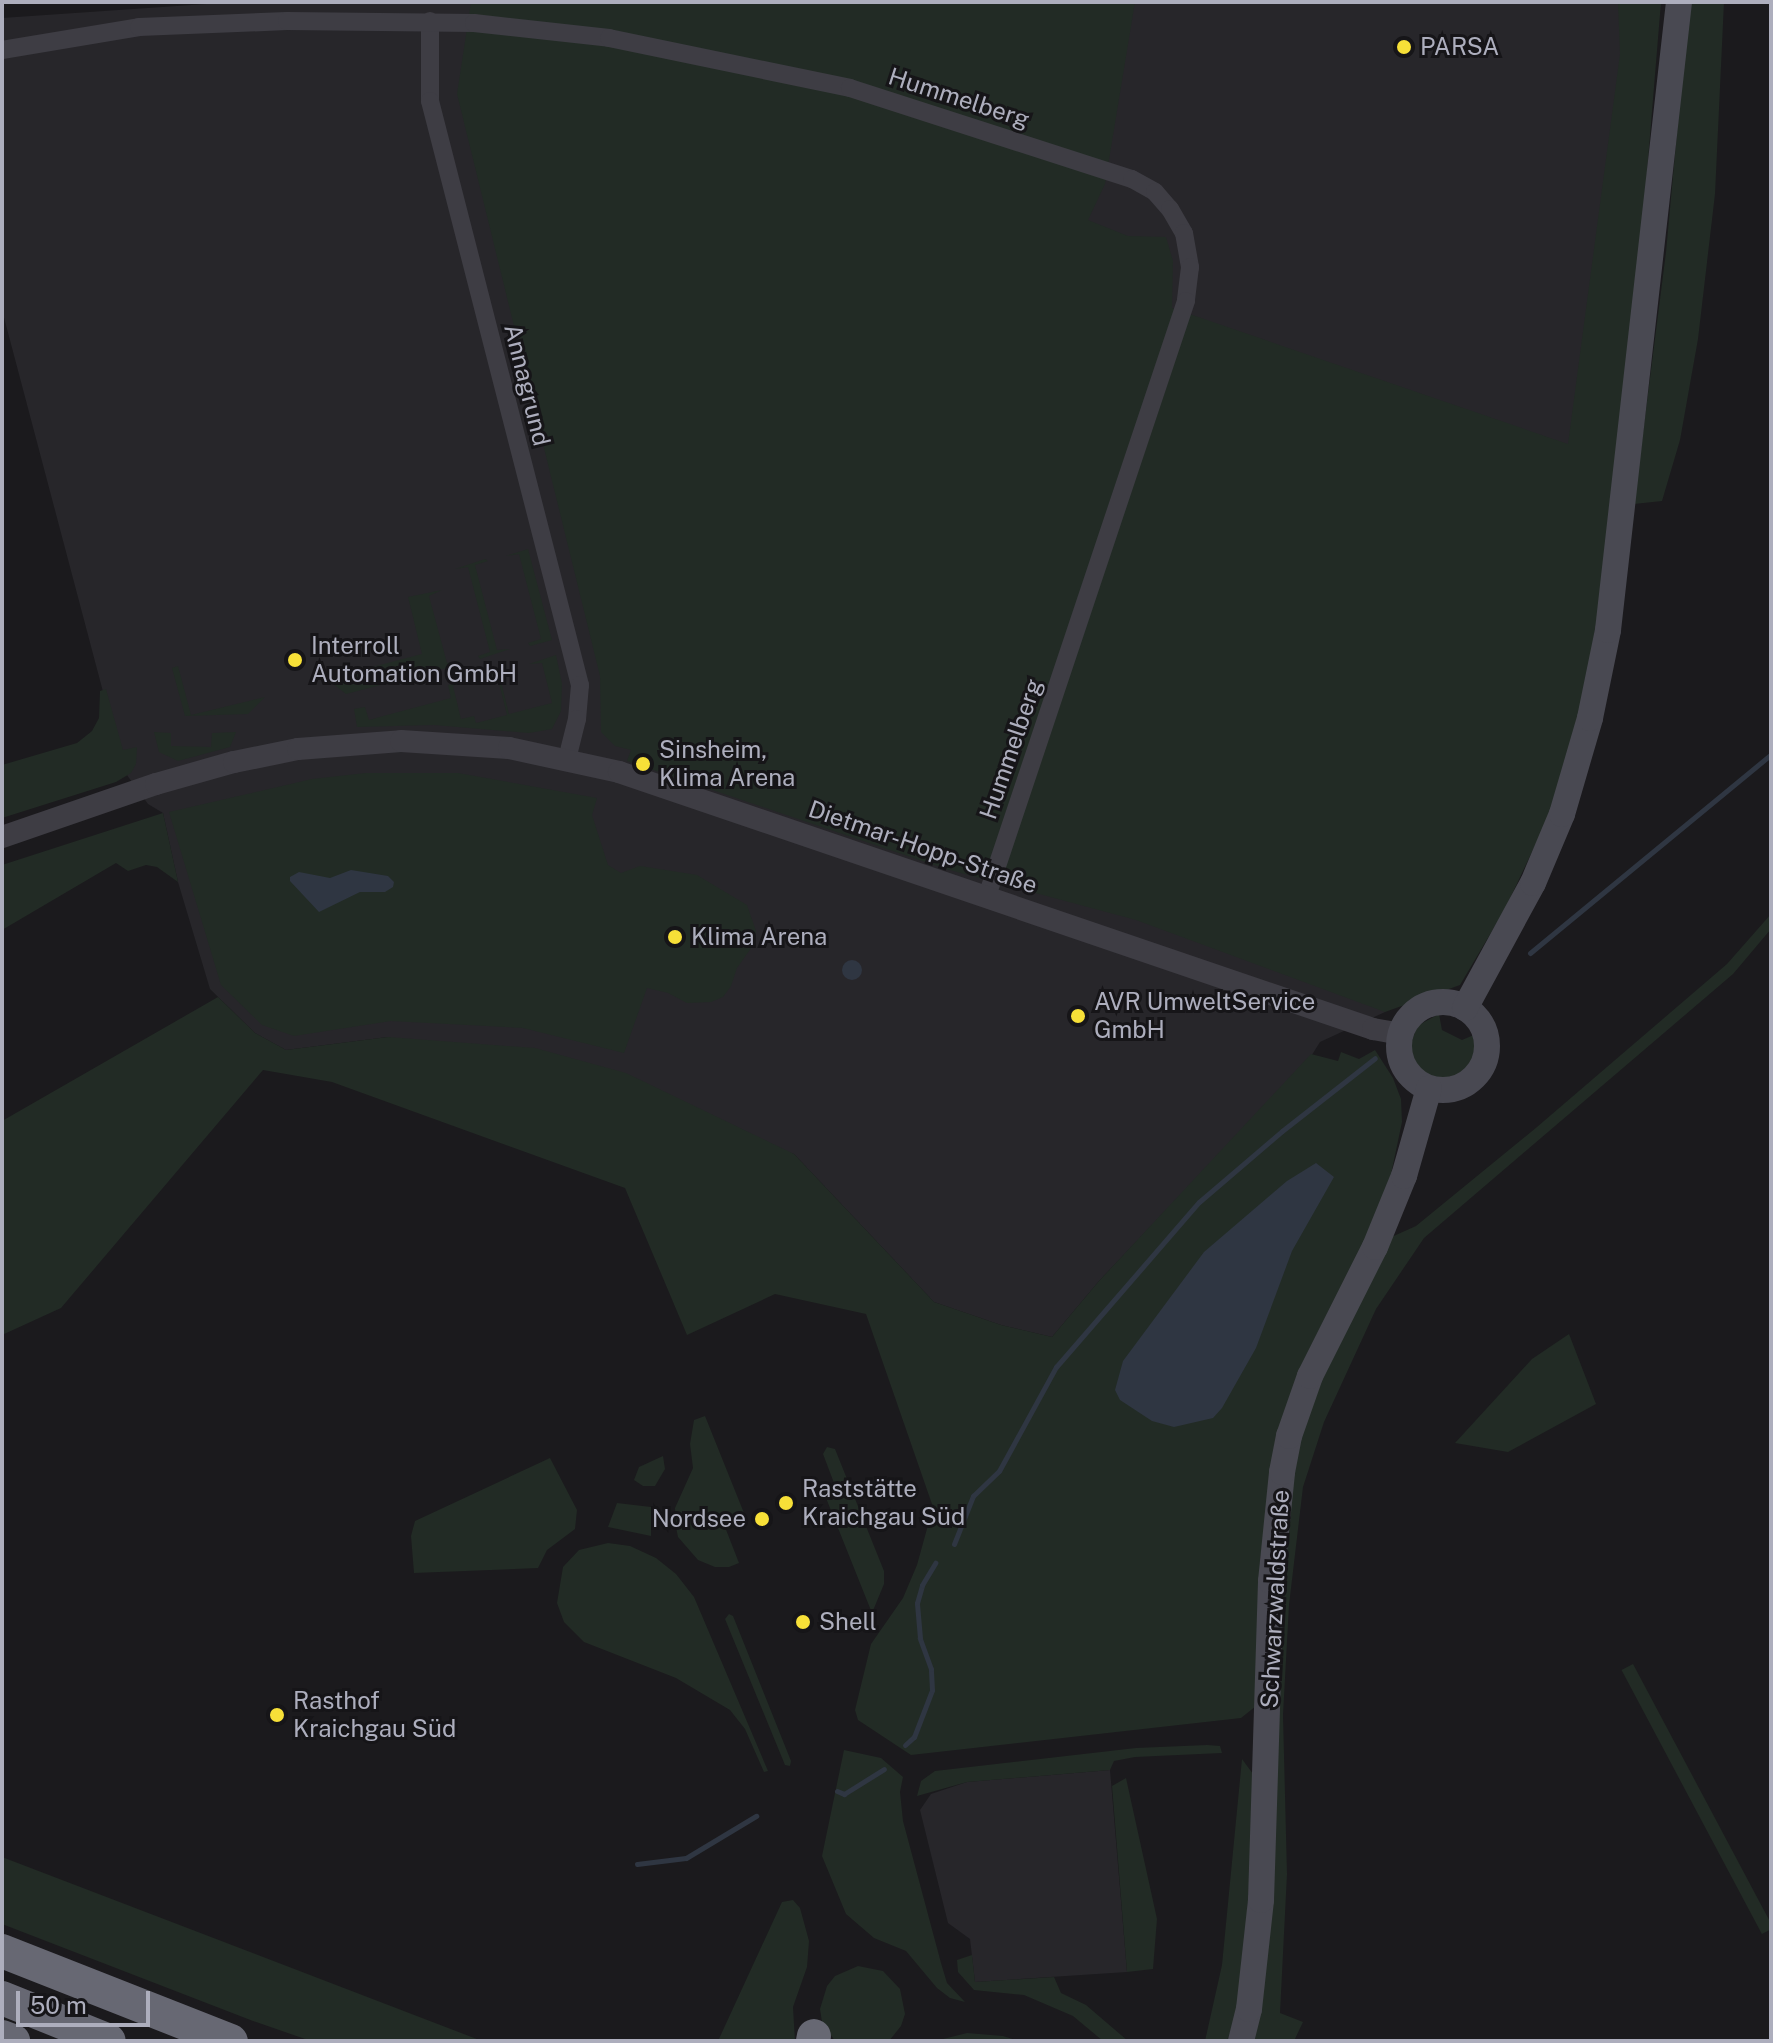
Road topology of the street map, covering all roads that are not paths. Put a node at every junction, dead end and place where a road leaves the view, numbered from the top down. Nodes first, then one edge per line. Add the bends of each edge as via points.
1 (1679, 2) edge
2 (430, 21) junction
3 (2, 50) edge
4 (567, 759) junction
5 (2, 837) edge
6 (987, 896) junction
7 (1465, 1008) junction
8 (1401, 1034) junction
9 (1429, 1088) junction
10 (2, 1951) edge
11 (2, 1998) edge
12 (2, 2037) edge
13 (13, 2041) edge
14 (109, 2041) edge
15 (231, 2041) edge
16 (1241, 2041) edge

1 - 7 main road via 1608,630 1590,718 1562,814 1533,883
2 - 3 street, Hummelberg via 139,27
2 - 4 street, Annagrund via 430,101 580,685
2 - 6 street, Hummelberg via 609,38 850,88 1132,179 1155,192 1178,220 1190,267 1186,301
4 - 5 street, Dietmar-Hopp-Straße via 447,742 298,749 156,784
4 - 6 street, Dietmar-Hopp-Straße
6 - 8 street, Dietmar-Hopp-Straße via 1373,1029
7 - 8 main road via 1450,1002 1426,1006 1413,1014
7 - 9 main road via 1486,1032 1484,1064 1461,1087
8 - 9 main road via 1404,1067
9 - 16 main road, Schwarzwaldstraße via 1404,1176 1310,1376 1289,1436 1271,1581 1261,1900
10 - 15 highway
11 - 14 highway
12 - 13 highway

